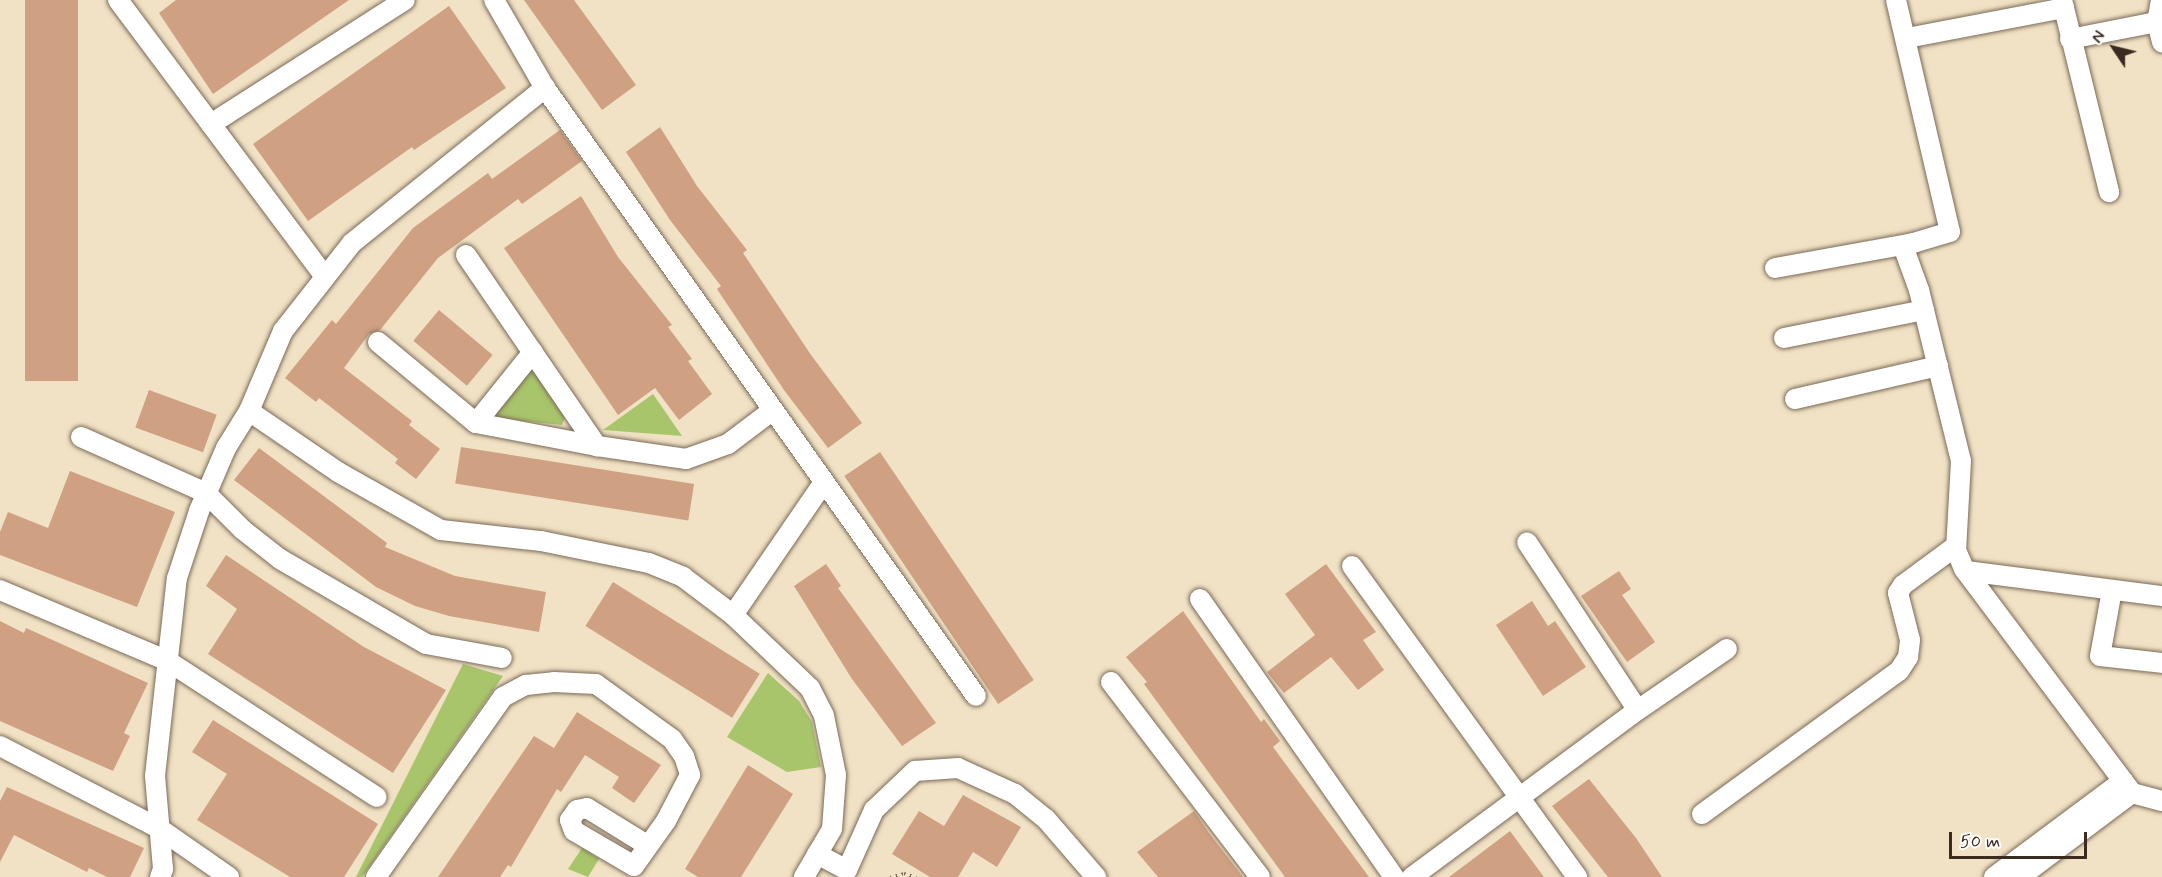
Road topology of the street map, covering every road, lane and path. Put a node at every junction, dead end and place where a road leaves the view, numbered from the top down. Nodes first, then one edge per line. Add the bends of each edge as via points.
1 (405, 0) edge
2 (494, 0) edge
3 (1896, 0) edge
4 (2161, 0) edge
5 (124, 2) edge
6 (2063, 4) edge
7 (2157, 22) junction
8 (1907, 38) junction
9 (2070, 39) junction
10 (2162, 42) edge
11 (545, 88) junction
12 (211, 124) junction
13 (2109, 192) dead end
14 (1918, 242) junction
15 (466, 255) dead end
16 (1775, 268) dead end
17 (324, 275) junction
18 (1924, 310) junction
19 (1784, 338) dead end
20 (378, 342) dead end
21 (533, 352) junction
22 (1938, 366) junction
23 (1795, 399) dead end
24 (773, 410) junction
25 (249, 411) junction
26 (476, 423) junction
27 (81, 436) dead end
28 (597, 446) junction
29 (824, 482) junction
30 (206, 493) junction
31 (1527, 542) dead end
32 (1956, 546) junction
33 (1352, 566) dead end
34 (1966, 571) junction
35 (0, 590) edge
36 (2112, 590) junction
37 (2162, 596) edge
38 (1200, 599) dead end
39 (733, 615) junction
40 (1727, 649) dead end
41 (502, 658) dead end
42 (168, 661) junction
43 (2162, 663) edge
44 (1111, 682) dead end
45 (976, 696) dead end
46 (1632, 714) junction
47 (0, 746) edge
48 (2127, 787) junction
49 (377, 797) dead end
50 (1520, 797) junction
51 (2162, 801) edge
52 (1702, 814) dead end
53 (832, 828) junction
54 (160, 830) junction
55 (859, 844) junction
56 (647, 845) dead end
57 (817, 854) junction
58 (845, 874) edge
59 (160, 877) edge
60 (229, 877) edge
61 (376, 877) edge
62 (804, 877) edge
63 (890, 877) edge
64 (916, 877) edge
65 (1096, 877) edge
66 (1260, 877) edge
67 (1394, 877) edge
68 (1412, 877) edge
69 (1577, 877) edge
70 (1994, 877) edge
71 (2020, 877) edge

1 - 12 street
2 - 11 street
3 - 8 street
4 - 7 street
5 - 12 street
6 - 8 street
6 - 9 street
7 - 9 street
7 - 10 street
8 - 14 street via 1950,232
9 - 13 street
11 - 17 street via 352,243
11 - 24 street
12 - 17 street
14 - 16 street
14 - 18 street via 1903,246
15 - 21 street
17 - 25 street via 283,330
18 - 19 street
18 - 22 street
20 - 26 street
21 - 26 street
21 - 28 street
22 - 23 street
22 - 32 street via 1960,461
24 - 28 street via 728,444 686,459
24 - 29 street
25 - 30 street via 226,448
25 - 39 street via 338,472 441,530 541,541 648,563 683,577
26 - 28 street
27 - 30 street
29 - 39 street
29 - 45 street
30 - 41 street via 280,559 426,645
30 - 42 street via 177,578
31 - 46 street via 1631,697 1635,706
32 - 34 street
32 - 52 street via 1903,585 1898,593 1910,640 1908,657 1899,670
33 - 50 street
34 - 36 street
34 - 48 street
35 - 42 street
36 - 37 street
36 - 43 street via 2100,656
38 - 67 street
39 - 53 street via 810,688 824,716 836,775
40 - 46 street
42 - 49 street
42 - 54 street via 155,776
44 - 66 street
46 - 50 street
47 - 54 street
48 - 51 street
48 - 70 street
48 - 71 street
50 - 68 street
50 - 69 street
53 - 55 street
53 - 57 street
54 - 59 street
54 - 60 street
55 - 58 street
55 - 65 street via 874,810 915,771 958,768 1023,800 1046,819
56 - 61 street via 666,820 690,775 684,756 672,739 596,684 526,685 503,697
57 - 58 street
57 - 62 street
63 - 64 path via 904,873

